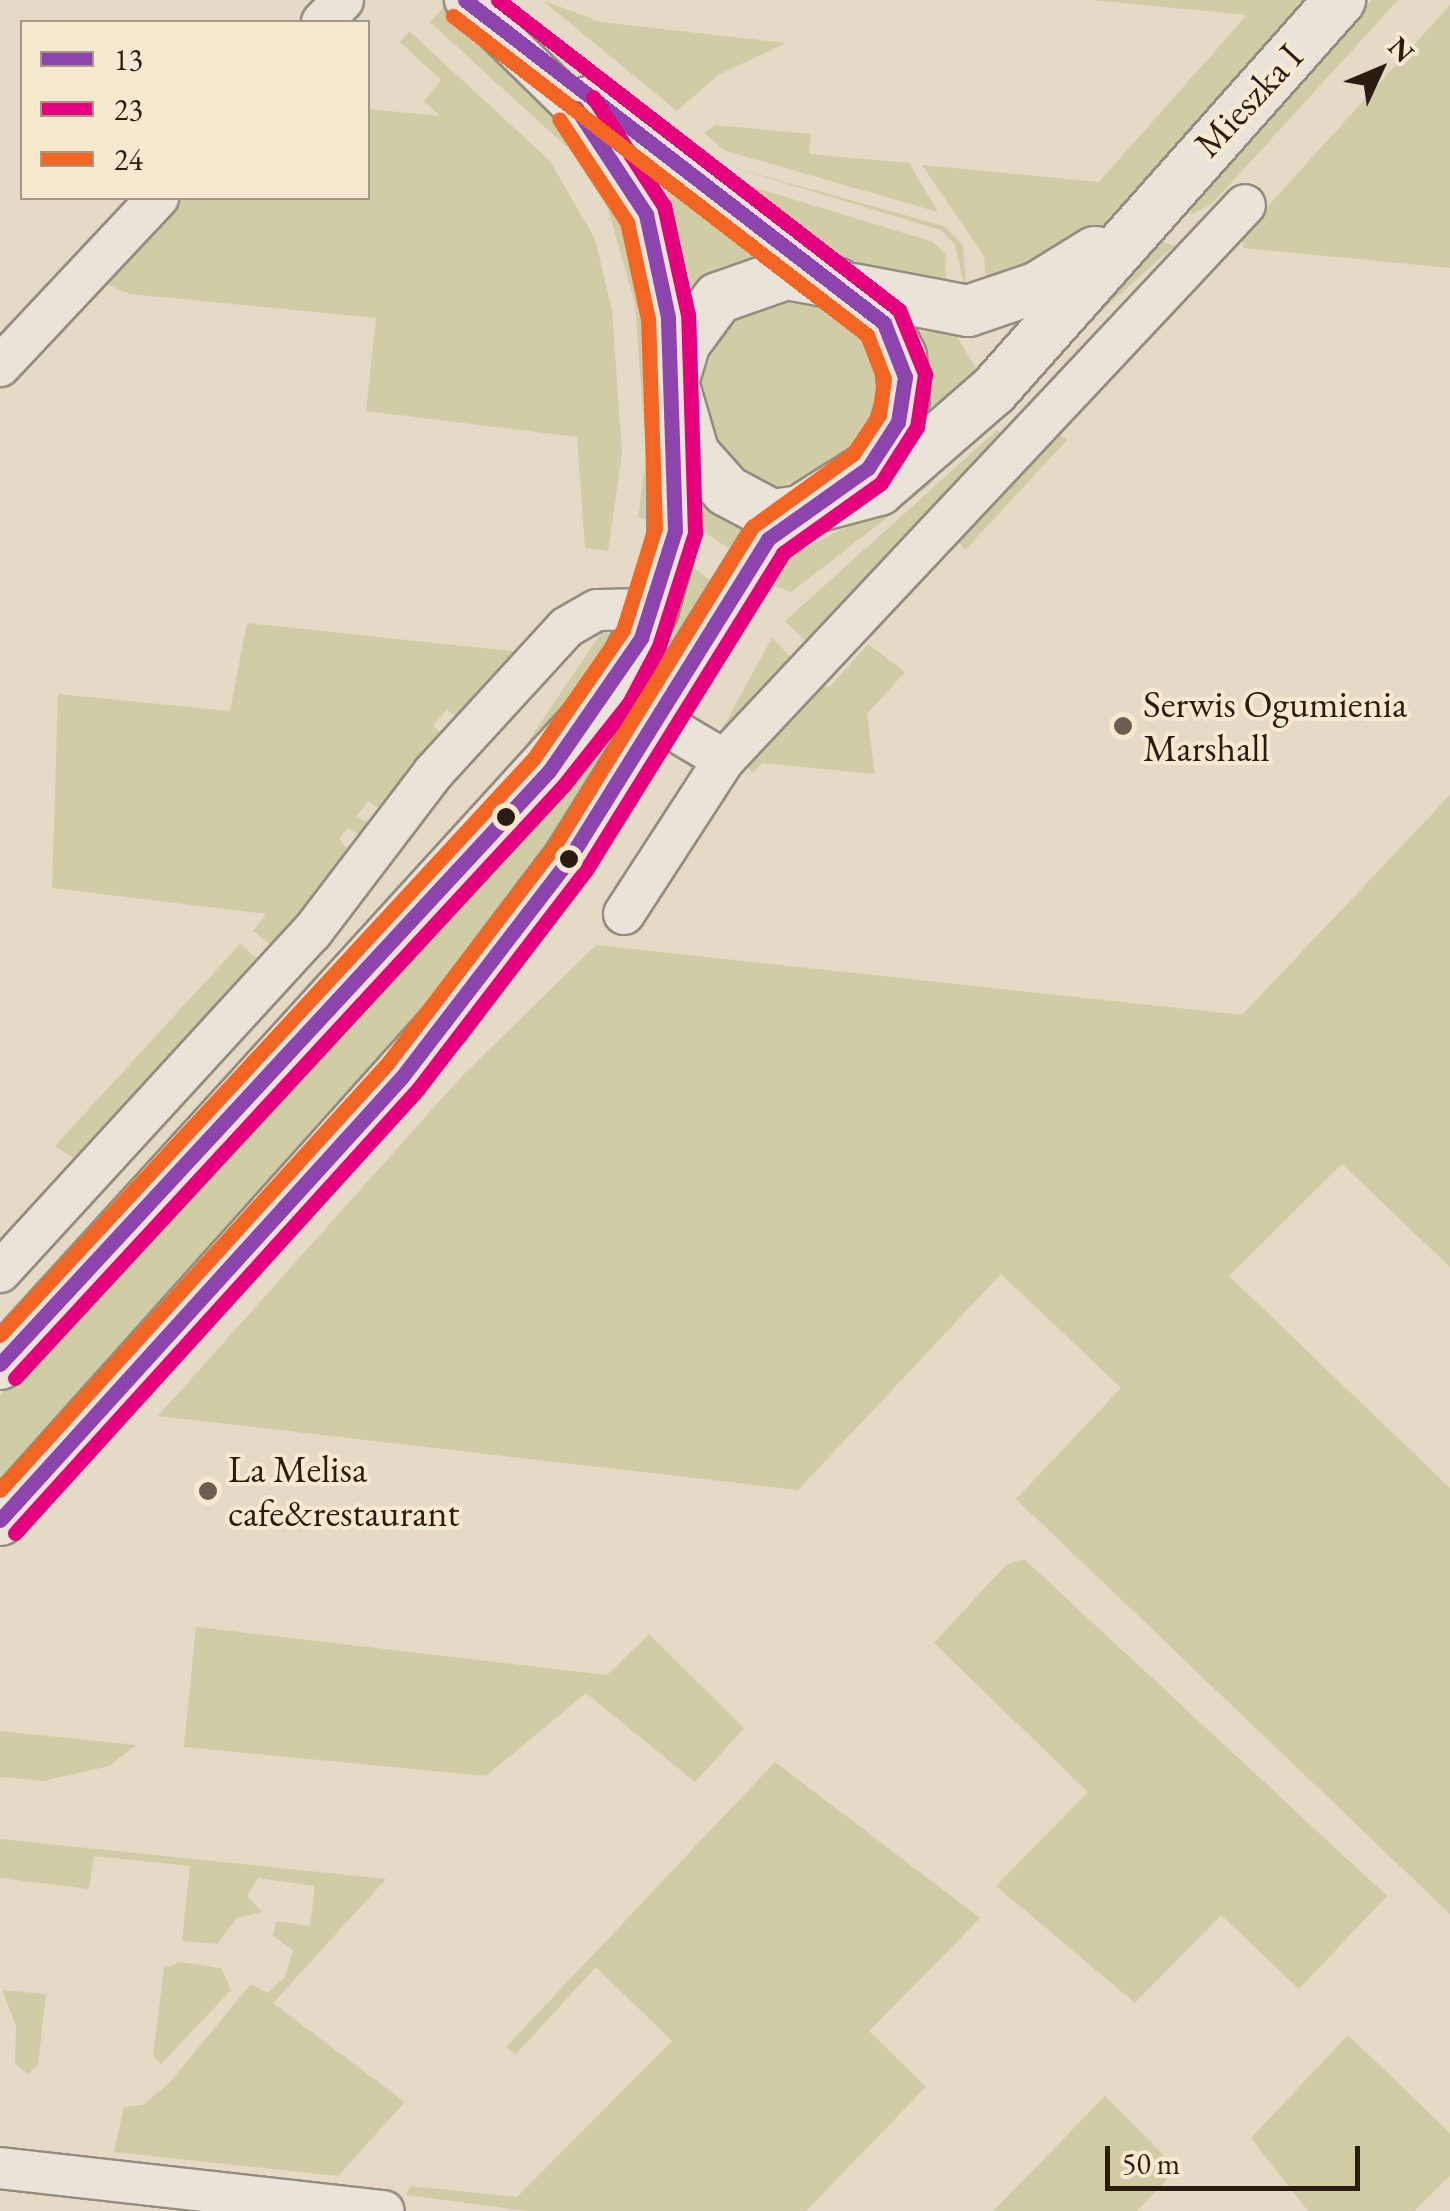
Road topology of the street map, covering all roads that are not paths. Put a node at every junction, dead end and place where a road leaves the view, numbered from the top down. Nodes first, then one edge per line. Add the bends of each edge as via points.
1 (343, 0) edge
2 (465, 0) edge
3 (1340, 0) edge
4 (324, 20) edge
5 (510, 40) junction
6 (156, 200) edge
7 (1156, 200) junction
8 (1245, 205) dead end
9 (1205, 244) junction
10 (836, 283) junction
11 (0, 366) edge
12 (673, 394) junction
13 (800, 511) junction
14 (653, 609) junction
15 (657, 720) junction
16 (724, 760) junction
17 (624, 914) dead end
18 (0, 1272) edge
19 (0, 1364) edge
20 (0, 1520) edge
21 (0, 2168) edge
22 (384, 2211) edge

1 - 4 street
2 - 5 street
3 - 7 street, Mieszka I
5 - 10 street
5 - 12 street via 581,114 635,190 658,250
6 - 11 street
7 - 9 street
7 - 10 street via 1069,270 978,308 932,310
7 - 13 street via 1014,368 912,466 858,500
8 - 9 street
9 - 16 street
10 - 12 street via 786,274 718,298 685,343
10 - 13 street via 895,339 904,399 891,440 868,468
12 - 13 street via 688,445 726,491 759,512
12 - 14 street via 675,531
13 - 15 street via 748,568
14 - 18 street via 598,610 568,627 434,773 312,932
14 - 19 street via 612,692 549,771
15 - 16 street
15 - 20 street via 568,859 402,1077
16 - 17 street
21 - 22 street

